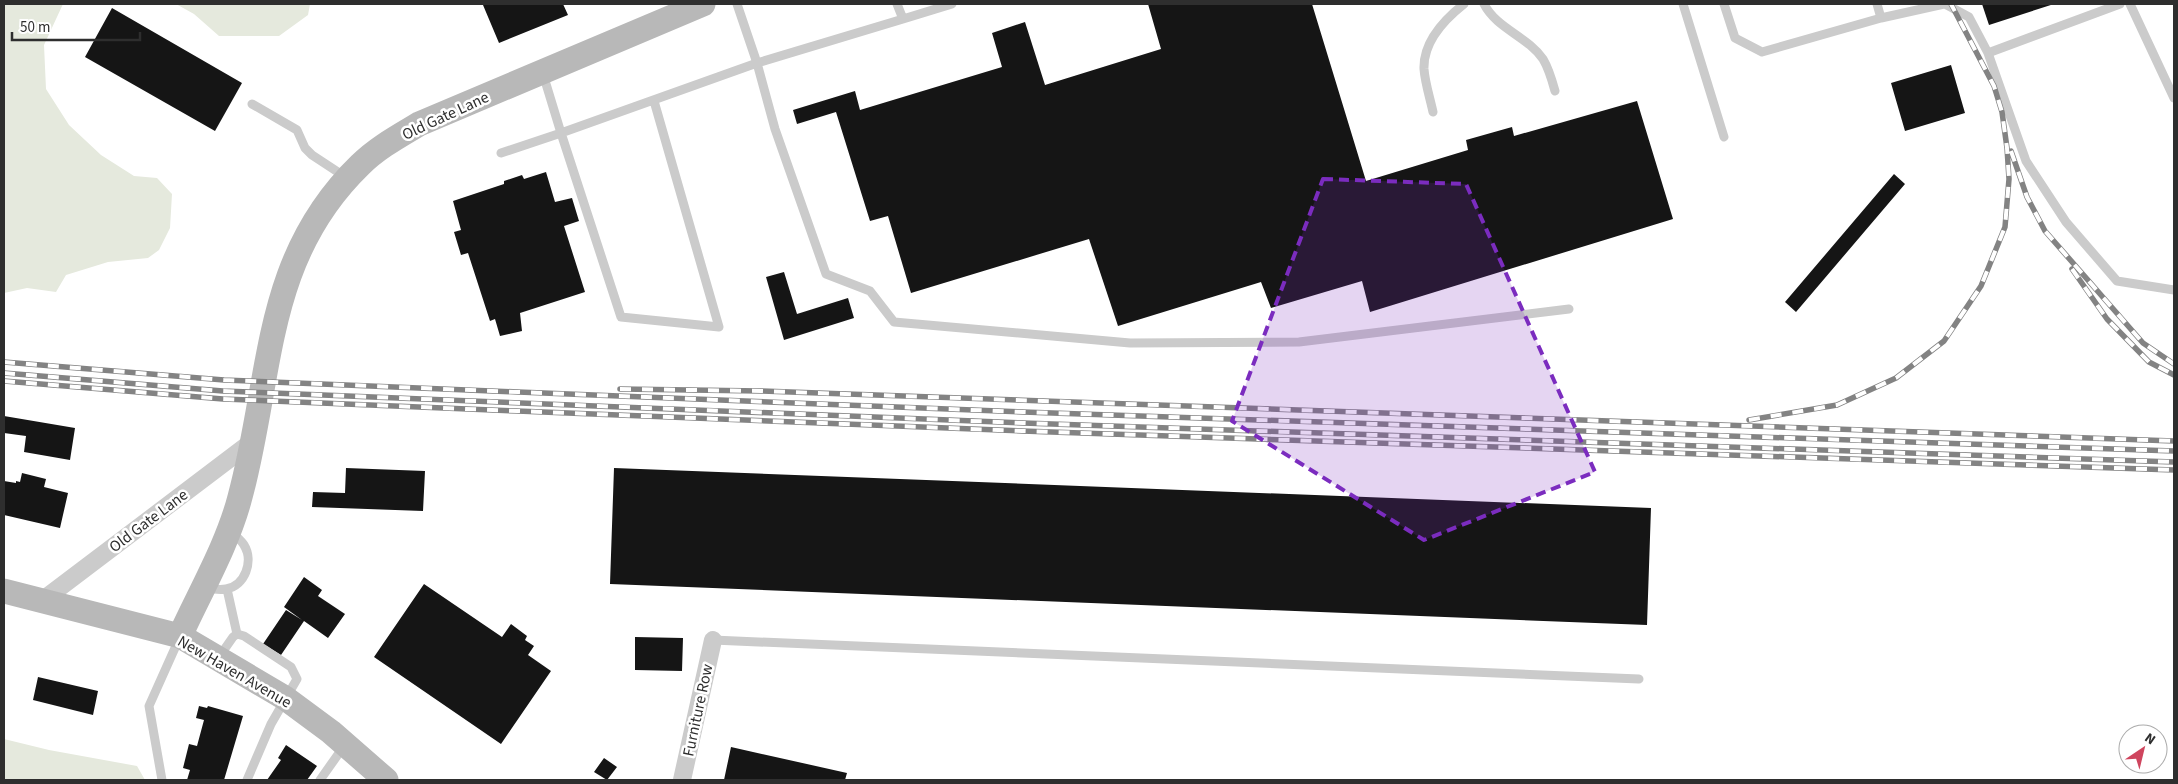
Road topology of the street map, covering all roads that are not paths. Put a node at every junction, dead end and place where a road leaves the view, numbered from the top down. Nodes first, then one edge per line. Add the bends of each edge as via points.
1 (703, 4) edge
2 (737, 4) edge
3 (897, 4) edge
4 (952, 4) edge
5 (1464, 4) edge
6 (1484, 4) edge
7 (1683, 4) edge
8 (1724, 4) edge
9 (1877, 4) edge
10 (1945, 4) edge
11 (2120, 4) edge
12 (2130, 4) edge
13 (1881, 18) junction
14 (903, 19) junction
15 (1988, 53) junction
16 (757, 63) junction
17 (542, 72) junction
18 (1555, 91) dead end
19 (2174, 98) edge
20 (654, 102) junction
21 (252, 104) dead end
22 (1433, 112) dead end
23 (561, 133) junction
24 (1724, 137) dead end
25 (501, 153) dead end
26 (348, 178) junction
27 (2174, 290) edge
28 (1568, 309) dead end
29 (253, 441) junction
30 (229, 529) junction
31 (202, 588) junction
32 (227, 589) junction
33 (4, 590) edge
34 (43, 600) junction
35 (237, 634) junction
36 (180, 636) junction
37 (713, 640) joint
38 (219, 658) junction
39 (1639, 679) dead end
40 (285, 698) junction
41 (346, 744) junction
42 (162, 780) edge
43 (247, 780) edge
44 (320, 780) edge
45 (386, 780) edge
46 (682, 780) edge

1 - 17 main road, Old Gate Lane
2 - 16 lane
3 - 14 lane
4 - 14 lane
5 - 22 lane via 1444,20 1432,40 1424,67
6 - 18 lane via 1504,28 1521,38 1542,58
7 - 24 lane
8 - 13 lane via 1735,38 1762,52
9 - 13 lane
10 - 13 lane
10 - 15 lane via 1969,18
11 - 15 lane
12 - 19 lane
14 - 16 lane
15 - 27 lane via 2026,161 2066,222 2117,281
16 - 20 lane
16 - 28 lane via 826,274 870,291 894,322 1130,343 1300,342
17 - 23 lane
17 - 26 main road, Old Gate Lane via 419,124 386,144
20 - 23 lane
20 - 23 lane via 719,327 621,317
21 - 26 lane via 298,130 305,148 312,155
23 - 25 lane
26 - 29 main road, Old Gate Lane via 311,225 284,285 268,351
29 - 30 main road, Old Gate Lane via 240,499
29 - 34 street, Old Gate Lane
30 - 31 main road, Old Gate Lane
30 - 32 lane via 244,545 248,556 247,570 240,581
31 - 32 lane
31 - 36 main road, Old Gate Lane
32 - 35 lane
33 - 34 main road, New Haven Avenue
34 - 36 main road, New Haven Avenue
35 - 38 lane
35 - 40 lane via 296,672 298,679
36 - 38 main road, New Haven Avenue
36 - 42 lane via 149,706
37 - 39 lane
37 - 46 street, Furniture Row
38 - 40 main road, New Haven Avenue
40 - 41 main road, New Haven Avenue
40 - 43 lane
41 - 44 lane
41 - 45 main road, New Haven Avenue

